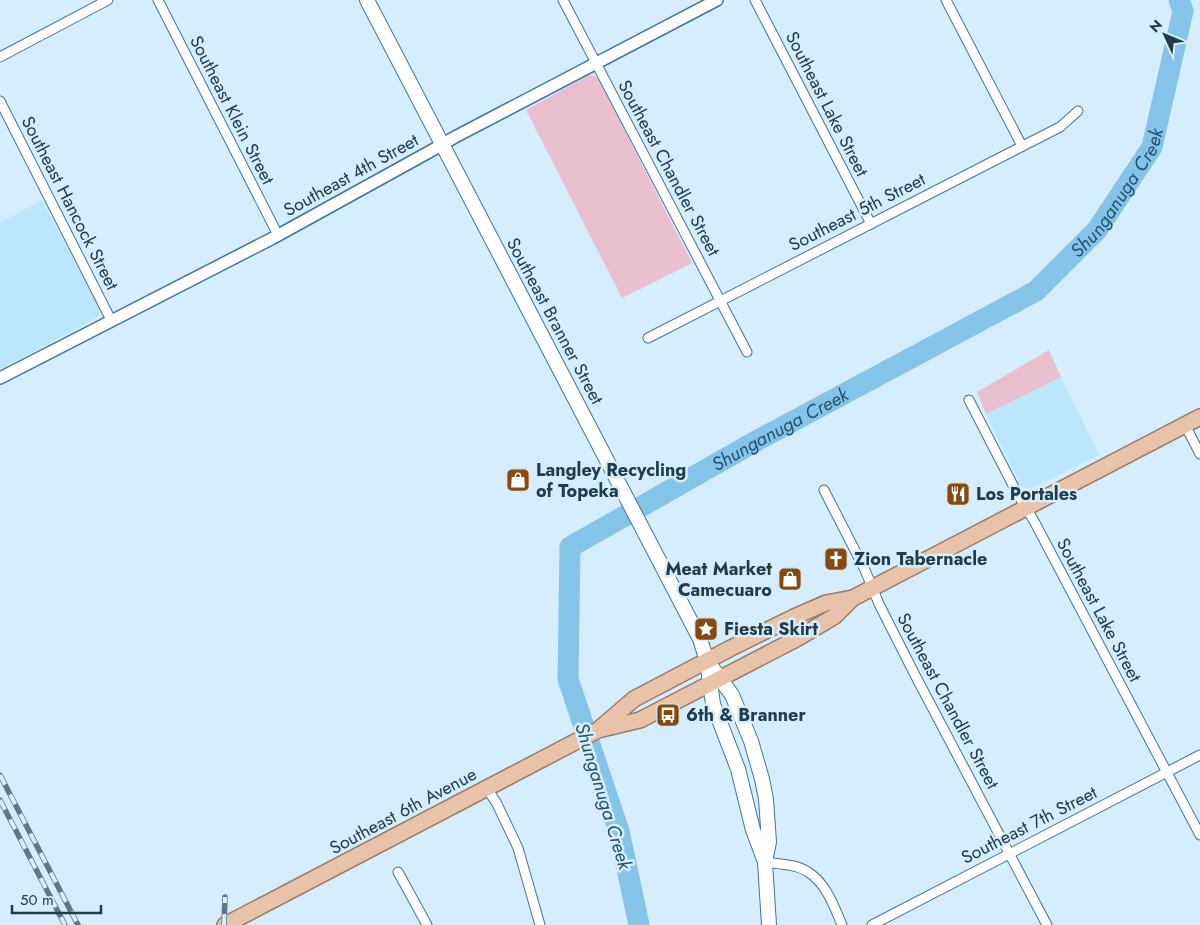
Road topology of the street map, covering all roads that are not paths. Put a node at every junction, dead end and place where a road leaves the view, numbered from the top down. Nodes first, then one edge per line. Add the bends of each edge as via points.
1 (108, 0) edge
2 (158, 0) edge
3 (367, 0) edge
4 (563, 0) edge
5 (717, 0) edge
6 (755, 0) edge
7 (946, 0) edge
8 (0, 57) edge
9 (596, 63) junction
10 (0, 101) edge
11 (1078, 111) dead end
12 (442, 144) junction
13 (1022, 146) junction
14 (871, 224) junction
15 (278, 235) junction
16 (720, 301) junction
17 (111, 320) junction
18 (648, 338) dead end
19 (746, 352) dead end
20 (0, 378) edge
21 (969, 400) dead end
22 (1200, 416) edge
23 (1185, 424) junction
24 (1200, 454) edge
25 (824, 490) dead end
26 (1026, 508) junction
27 (872, 588) junction
28 (853, 598) junction
29 (707, 661) junction
30 (715, 681) junction
31 (598, 730) junction
32 (1200, 754) edge
33 (1167, 772) junction
34 (487, 788) junction
35 (1200, 835) edge
36 (1010, 854) junction
37 (765, 862) junction
38 (398, 872) dead end
39 (226, 925) edge
40 (427, 925) edge
41 (540, 925) edge
42 (769, 925) edge
43 (842, 925) edge
44 (872, 925) edge
45 (1047, 925) edge

1 - 8 street
2 - 15 street, Southeast Klein Street
3 - 12 main road, Southeast Branner Street
4 - 9 street, Southeast Chandler Street
5 - 9 street, Southeast 4th Street
6 - 14 street, Southeast Lake Street
7 - 13 street
9 - 12 street, Southeast 4th Street
9 - 16 street, Southeast Chandler Street
10 - 17 street, Southeast Hancock Street
11 - 13 street, Southeast 5th Street via 1060,128
12 - 15 street, Southeast 4th Street
12 - 29 main road, Southeast Branner Street via 700,639
13 - 14 street, Southeast 5th Street
14 - 16 street, Southeast 5th Street
15 - 17 street, Southeast 4th Street
16 - 18 street, Southeast 5th Street
16 - 19 street, Southeast Chandler Street
17 - 20 street, Southeast 4th Street
21 - 26 street, Southeast Lake Street
22 - 23 main road, Southeast 6th Avenue
23 - 24 street
23 - 26 main road, Southeast 6th Avenue
25 - 27 street, Southeast Chandler Street
26 - 27 main road, Southeast 6th Avenue
26 - 33 street, Southeast Lake Street
27 - 28 main road, Southeast 6th Avenue
27 - 36 street, Southeast Chandler Street
28 - 29 main road, Southeast 6th Avenue via 826,603
28 - 30 main road, Southeast 6th Avenue via 835,616
29 - 30 main road, Southeast Branner Street
29 - 31 main road, Southeast 6th Avenue via 634,699
30 - 31 main road, Southeast 6th Avenue via 640,720
30 - 37 main road, Southeast Branner Street via 713,704 738,769 752,830
30 - 37 main road, Southeast Branner Street via 732,695 760,772 766,799 769,842
31 - 34 main road, Southeast 6th Avenue
32 - 33 street, Southeast 7th Street
33 - 35 street, Southeast Lake Street
33 - 36 street, Southeast 7th Street
34 - 39 main road, Southeast 6th Avenue
34 - 41 street via 513,836
36 - 44 street, Southeast 7th Street
36 - 45 street, Southeast Chandler Street
37 - 42 main road
37 - 43 street via 807,871 820,883
38 - 40 street

